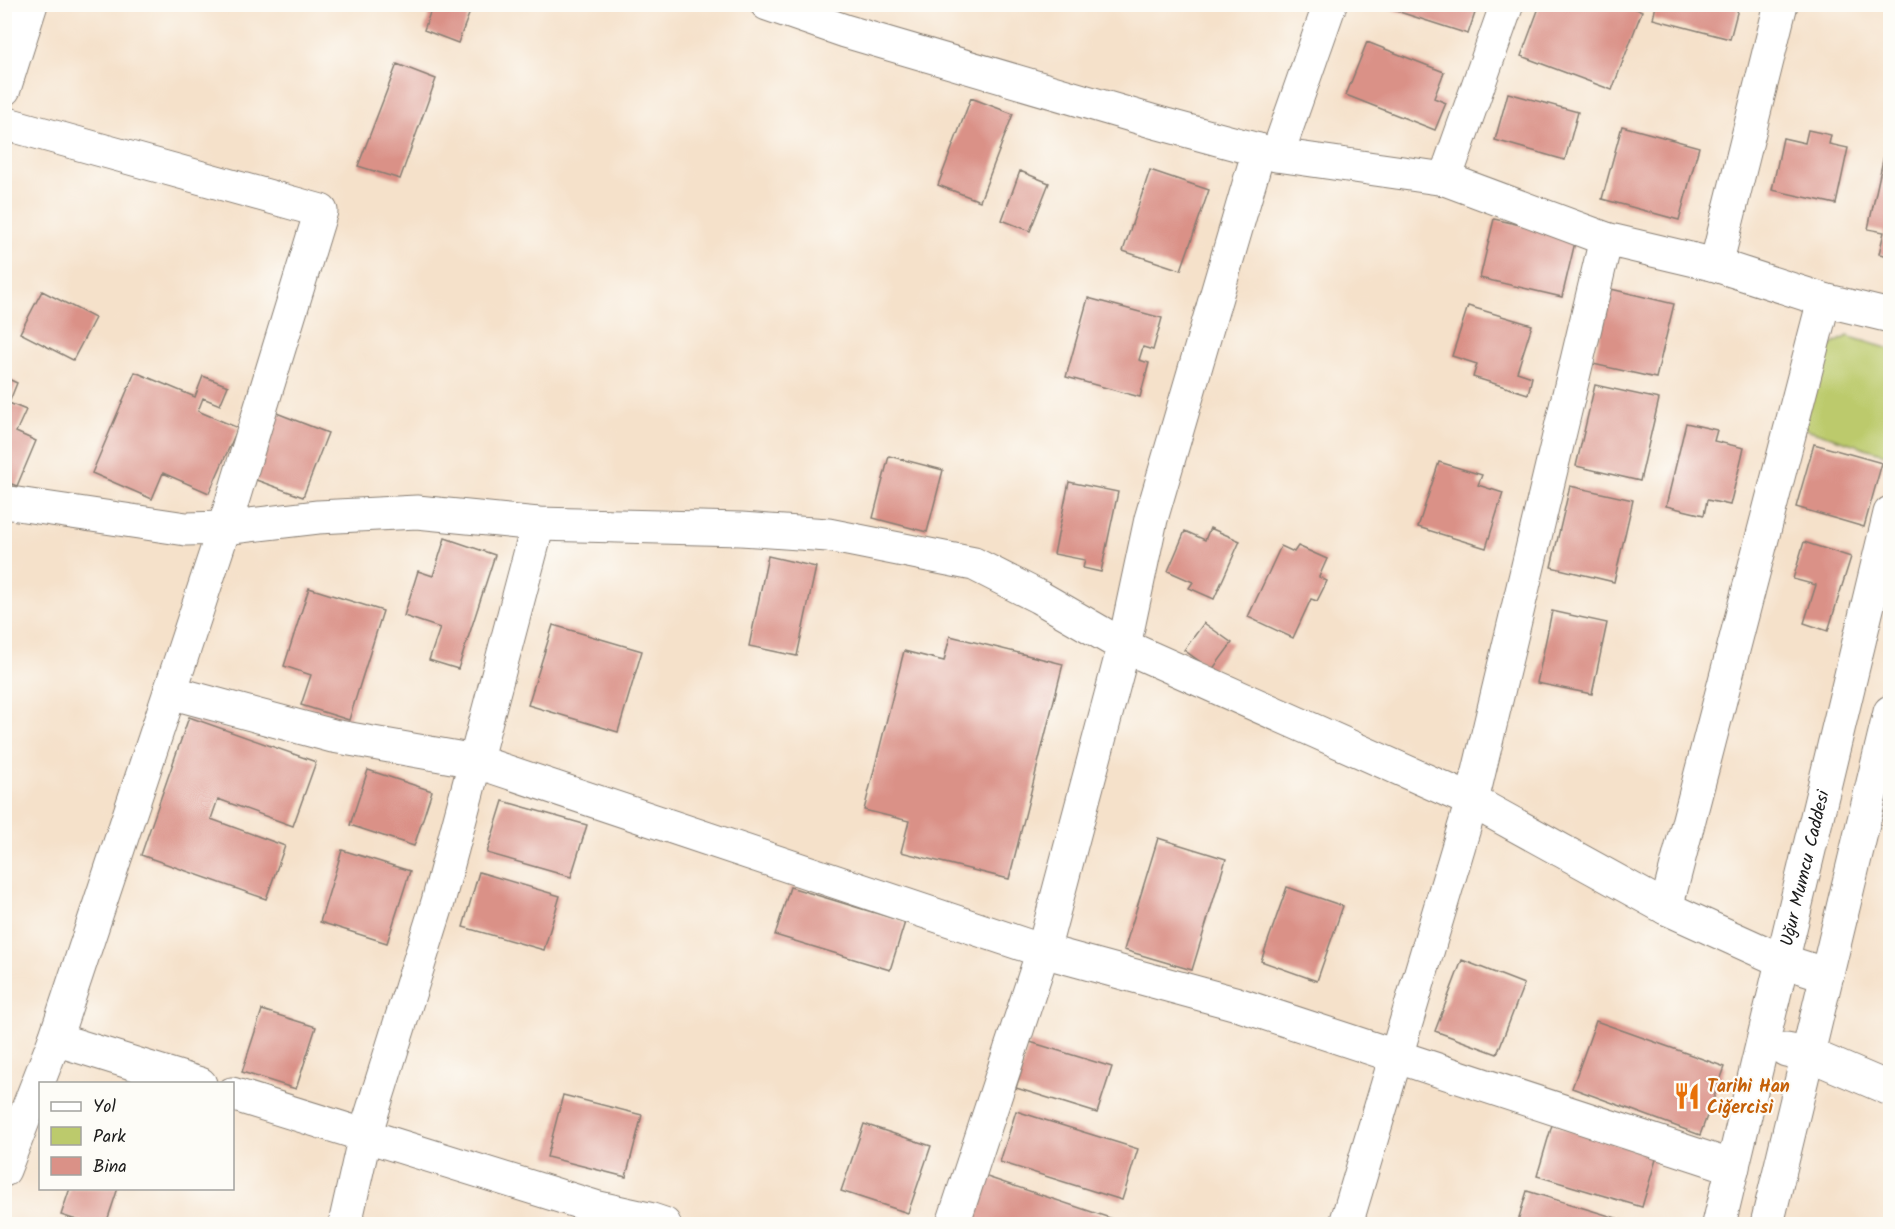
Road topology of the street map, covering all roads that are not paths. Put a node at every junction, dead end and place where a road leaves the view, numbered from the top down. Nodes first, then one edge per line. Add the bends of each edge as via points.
1 (31, 4) edge
2 (767, 4) edge
3 (1330, 4) edge
4 (1507, 4) edge
5 (1781, 4) edge
6 (4, 89) edge
7 (4, 123) edge
8 (1268, 152) junction
9 (1446, 179) junction
10 (1606, 239) junction
11 (1716, 265) junction
12 (1824, 300) junction
13 (1890, 316) edge
14 (4, 502) edge
15 (1890, 513) edge
16 (538, 524) junction
17 (224, 528) junction
18 (1124, 646) junction
19 (170, 692) junction
20 (1890, 712) edge
21 (475, 761) junction
22 (1472, 801) junction
23 (1666, 908) junction
24 (1043, 951) junction
25 (1783, 961) junction
26 (1827, 975) junction
27 (55, 1039) junction
28 (1762, 1045) junction
29 (1808, 1054) junction
30 (1396, 1056) junction
31 (197, 1082) edge
32 (1890, 1089) edge
33 (234, 1095) edge
34 (365, 1135) junction
35 (1733, 1167) junction
36 (4, 1170) edge
37 (345, 1224) edge
38 (664, 1224) edge
39 (953, 1224) edge
40 (1346, 1224) edge
41 (1719, 1224) edge
42 (1767, 1224) edge

1 - 6 street
2 - 8 street via 845,31
3 - 8 street
4 - 9 street
5 - 11 street
7 - 17 street via 321,211
8 - 9 street
8 - 18 street via 1151,519
9 - 10 street
10 - 11 street
10 - 22 street
11 - 12 street
12 - 13 street
12 - 23 street
14 - 17 street via 186,529
15 - 25 street, Uğur Mumcu Caddesi
16 - 17 street via 417,512 318,517
16 - 18 street via 828,535 911,550 974,564
16 - 21 street
17 - 19 street
18 - 22 street
18 - 24 street
19 - 21 street via 333,736
19 - 27 street
20 - 26 street
21 - 24 street
21 - 34 street via 438,902
22 - 23 street
22 - 30 street
23 - 25 street
24 - 30 street via 1234,1003
24 - 39 street
25 - 26 street
25 - 28 street, Uğur Mumcu Caddesi
26 - 29 street
27 - 31 street
27 - 36 street
28 - 29 street
28 - 35 street, Uğur Mumcu Caddesi
29 - 32 street
29 - 42 street
30 - 35 street
30 - 40 street
33 - 34 street
34 - 37 street
34 - 38 street via 595,1207
35 - 41 street, Uğur Mumcu Caddesi

